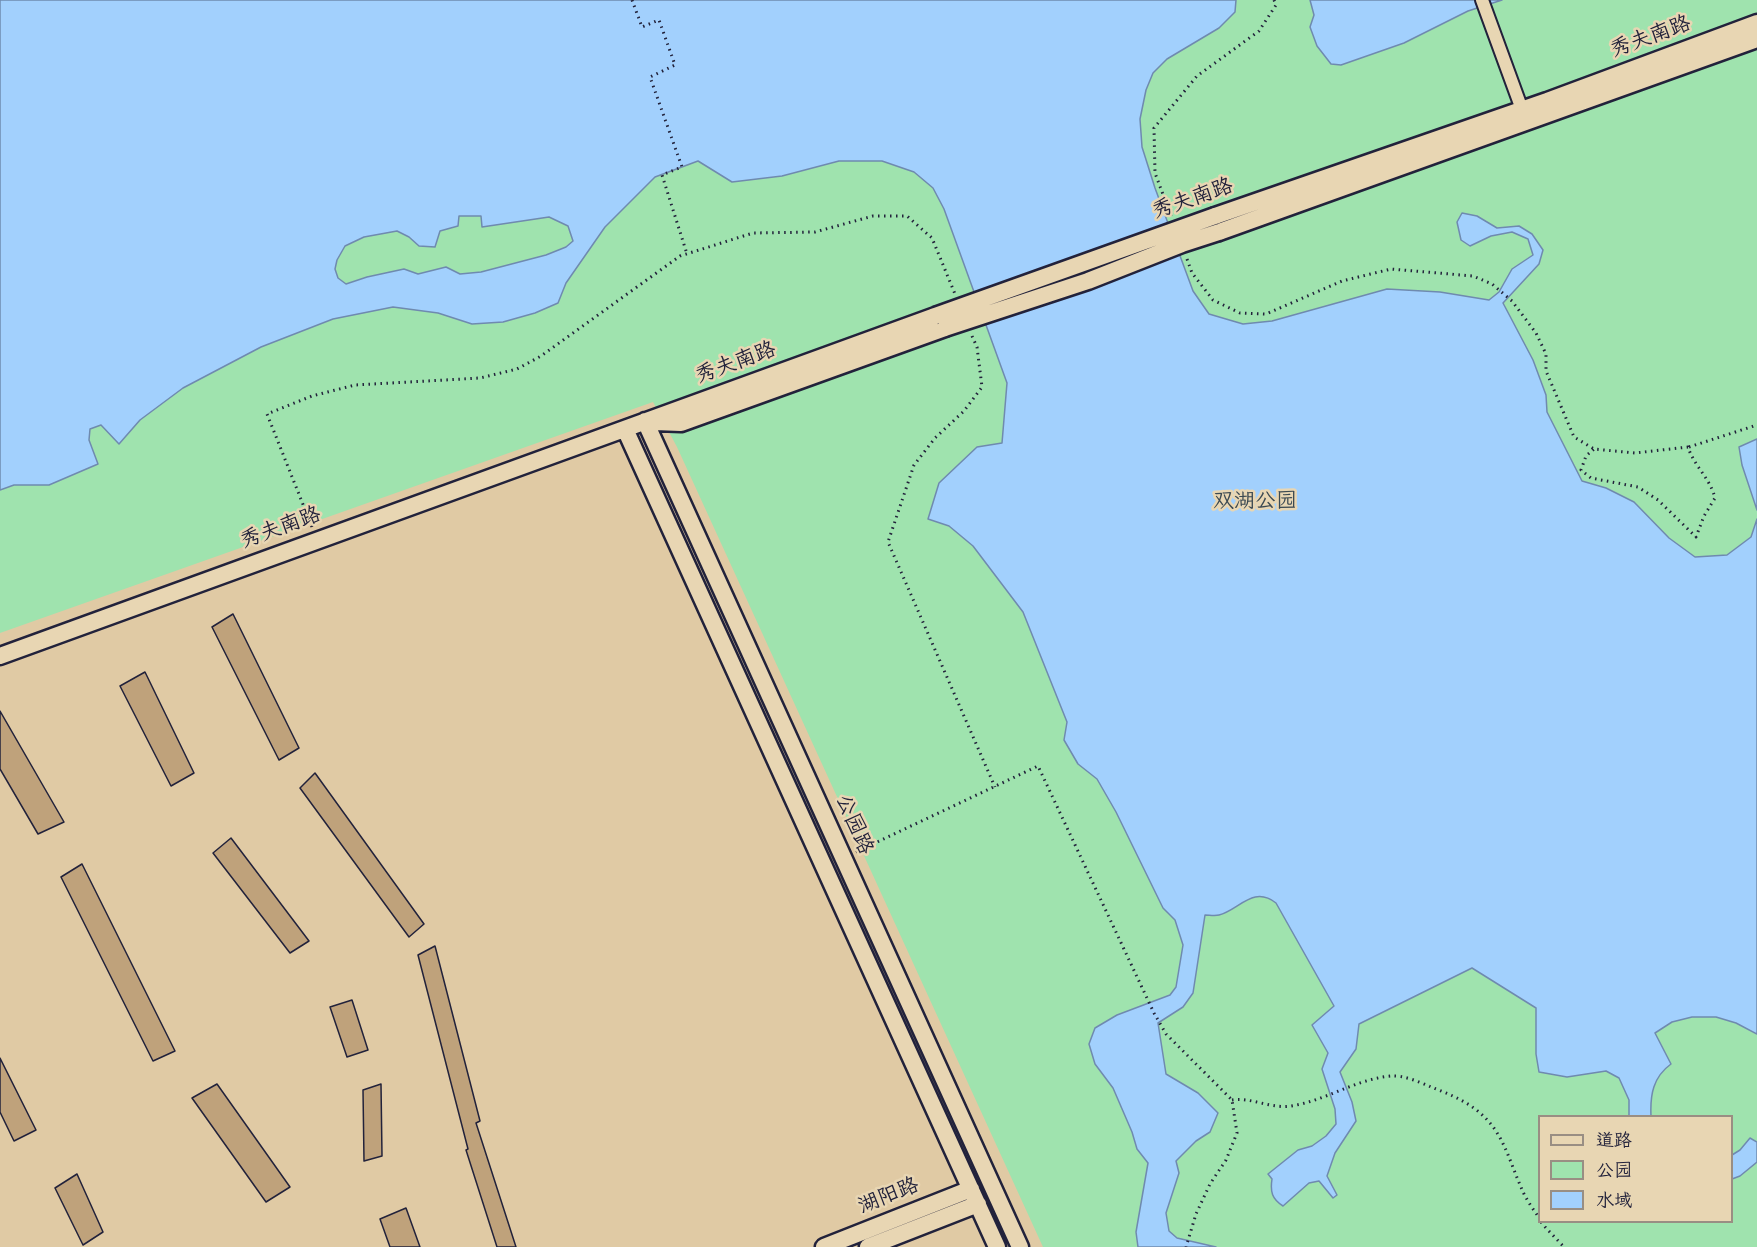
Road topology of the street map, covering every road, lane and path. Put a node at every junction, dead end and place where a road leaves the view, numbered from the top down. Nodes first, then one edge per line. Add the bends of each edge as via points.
1 (632, 0) edge
2 (1274, 0) edge
3 (1482, 0) edge
4 (1757, 22) edge
5 (1757, 39) edge
6 (1524, 116) junction
7 (1217, 224) junction
8 (1182, 244) junction
9 (687, 254) dead end
10 (940, 322) junction
11 (645, 421) junction
12 (1757, 425) edge
13 (625, 429) junction
14 (1687, 447) junction
15 (1594, 449) junction
16 (0, 656) edge
17 (843, 858) junction
18 (1232, 1100) junction
19 (974, 1196) junction
20 (1538, 1217) edge
21 (1542, 1223) edge
22 (824, 1247) edge
23 (868, 1247) edge
24 (998, 1247) edge
25 (1020, 1247) edge
26 (1186, 1247) edge
27 (1564, 1247) edge

1 - 9 path via 642,27 659,20 675,65 650,77 682,167 662,175
2 - 8 path via 1276,5 1259,31 1197,76 1154,128 1155,173
3 - 6 street
4 - 6 street, 秀夫南路
5 - 6 street, 秀夫南路
6 - 7 street, 秀夫南路
7 - 8 street, 秀夫南路, bridge
7 - 10 street, 秀夫南路, bridge
8 - 10 street, 秀夫南路, bridge via 1088,281
8 - 15 path via 1192,273 1214,300 1240,314 1266,314 1342,281 1391,269 1473,276 1492,284 1512,301 1536,333 1546,354 1546,371 1574,437
10 - 11 street, 秀夫南路
11 - 13 street, 秀夫南路
11 - 17 street, 公园路
12 - 14 path
13 - 16 street, 秀夫南路
13 - 19 street, 公园路
14 - 15 path via 1635,453
14 - 15 path via 1712,486 1715,498 1696,537 1658,500 1638,487 1591,478 1581,470 1586,456
17 - 18 path via 1038,766 1166,1034
17 - 25 street, 公园路
18 - 20 path via 1287,1107 1393,1076 1458,1097 1489,1121
18 - 26 path via 1237,1133 1196,1214
19 - 22 street, 湖阳路
19 - 23 street, 湖阳路
19 - 24 street, 公园路
21 - 27 path

